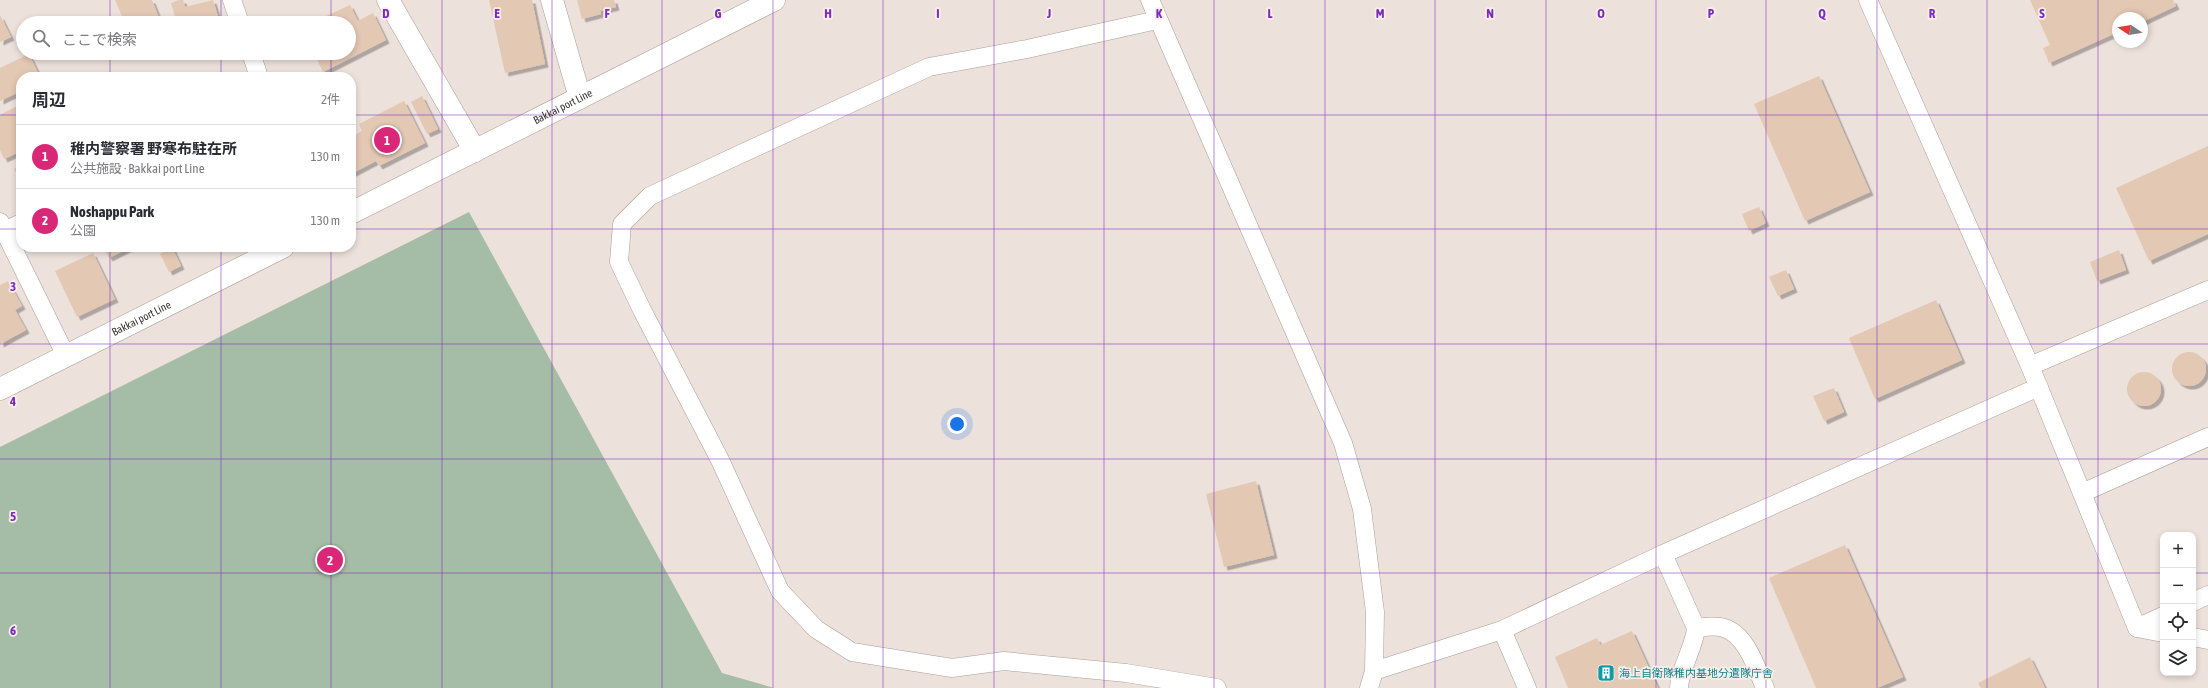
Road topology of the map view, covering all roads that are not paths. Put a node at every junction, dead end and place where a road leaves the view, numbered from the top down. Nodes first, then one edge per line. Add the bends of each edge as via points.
1 (232, 0) edge
2 (388, 0) edge
3 (552, 0) edge
4 (774, 0) edge
5 (1150, 0) edge
6 (1868, 0) edge
7 (238, 16) edge
8 (1157, 20) junction
9 (253, 60) edge
10 (257, 72) edge
11 (580, 98) junction
12 (475, 151) junction
13 (356, 210) edge
14 (16, 224) edge
15 (2, 226) edge
16 (273, 252) edge
17 (2208, 290) edge
18 (66, 356) junction
19 (2030, 366) junction
20 (2039, 387) junction
21 (0, 389) edge
22 (2208, 437) edge
23 (2082, 493) junction
24 (1663, 554) junction
25 (2208, 595) edge
26 (2196, 601) edge
27 (2160, 617) edge
28 (1696, 628) junction
29 (2136, 628) junction
30 (1502, 630) junction
31 (2160, 632) edge
32 (2196, 638) edge
33 (2208, 640) edge
34 (1371, 680) edge
35 (1216, 688) edge
36 (1527, 688) edge
37 (1679, 688) edge
38 (1765, 688) edge

1 - 7 lane
2 - 12 main road
3 - 11 main road
4 - 11 main road, Bakkai port Line
5 - 8 lane
6 - 19 lane
8 - 34 lane via 1343,443 1362,510 1375,612
8 - 35 lane via 922,70 650,196 622,224 619,262 720,460 780,591 816,629 852,652 952,668 1004,661 1126,673
9 - 10 lane
11 - 12 main road, Bakkai port Line
12 - 13 main road, Bakkai port Line
14 - 15 lane
15 - 18 lane
16 - 18 main road, Bakkai port Line
17 - 19 lane
18 - 21 main road, Bakkai port Line
19 - 20 lane
20 - 23 lane
20 - 24 lane
22 - 23 lane
23 - 29 lane
24 - 28 lane
24 - 30 lane
25 - 26 lane
27 - 29 lane
28 - 37 lane via 1695,640 1680,678
28 - 38 lane via 1724,628 1735,633 1744,644
29 - 31 lane
30 - 34 lane
30 - 36 lane
32 - 33 lane

